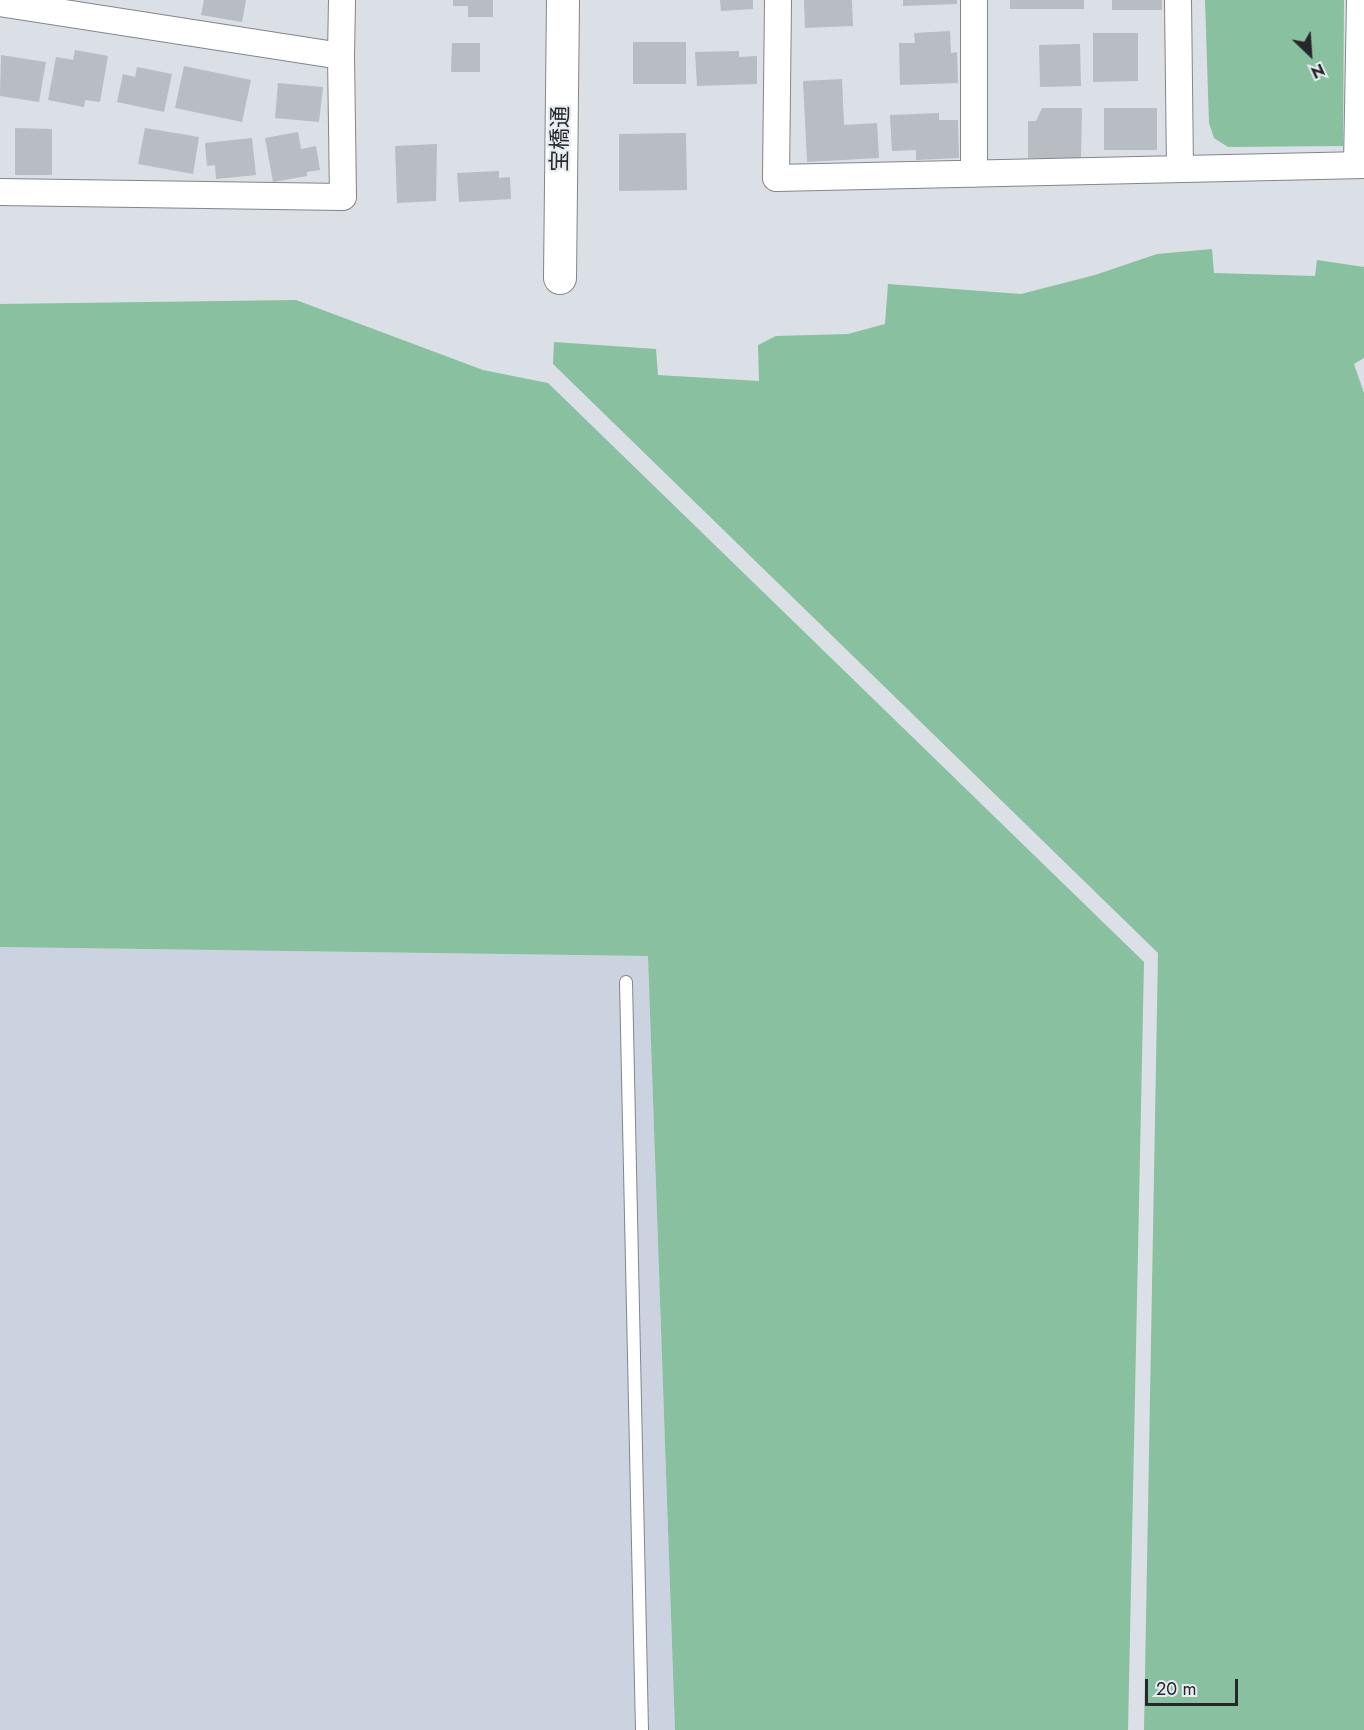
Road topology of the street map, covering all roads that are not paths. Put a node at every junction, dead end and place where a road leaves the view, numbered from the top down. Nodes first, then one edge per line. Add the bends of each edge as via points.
1 (342, 0) edge
2 (563, 0) edge
3 (778, 0) edge
4 (974, 0) edge
5 (1178, 0) edge
6 (1360, 0) edge
7 (0, 3) edge
8 (1362, 29) edge
9 (341, 56) junction
10 (1361, 165) edge
11 (1180, 169) junction
12 (974, 174) junction
13 (0, 192) edge
14 (560, 278) dead end
15 (626, 982) dead end
16 (642, 1730) edge

1 - 9 street
2 - 14 street, 宝橋通
3 - 12 street via 776,178
4 - 12 street
5 - 11 street
6 - 8 street
7 - 9 street
8 - 10 street
9 - 13 street via 343,197
10 - 11 street
11 - 12 street
15 - 16 lane

